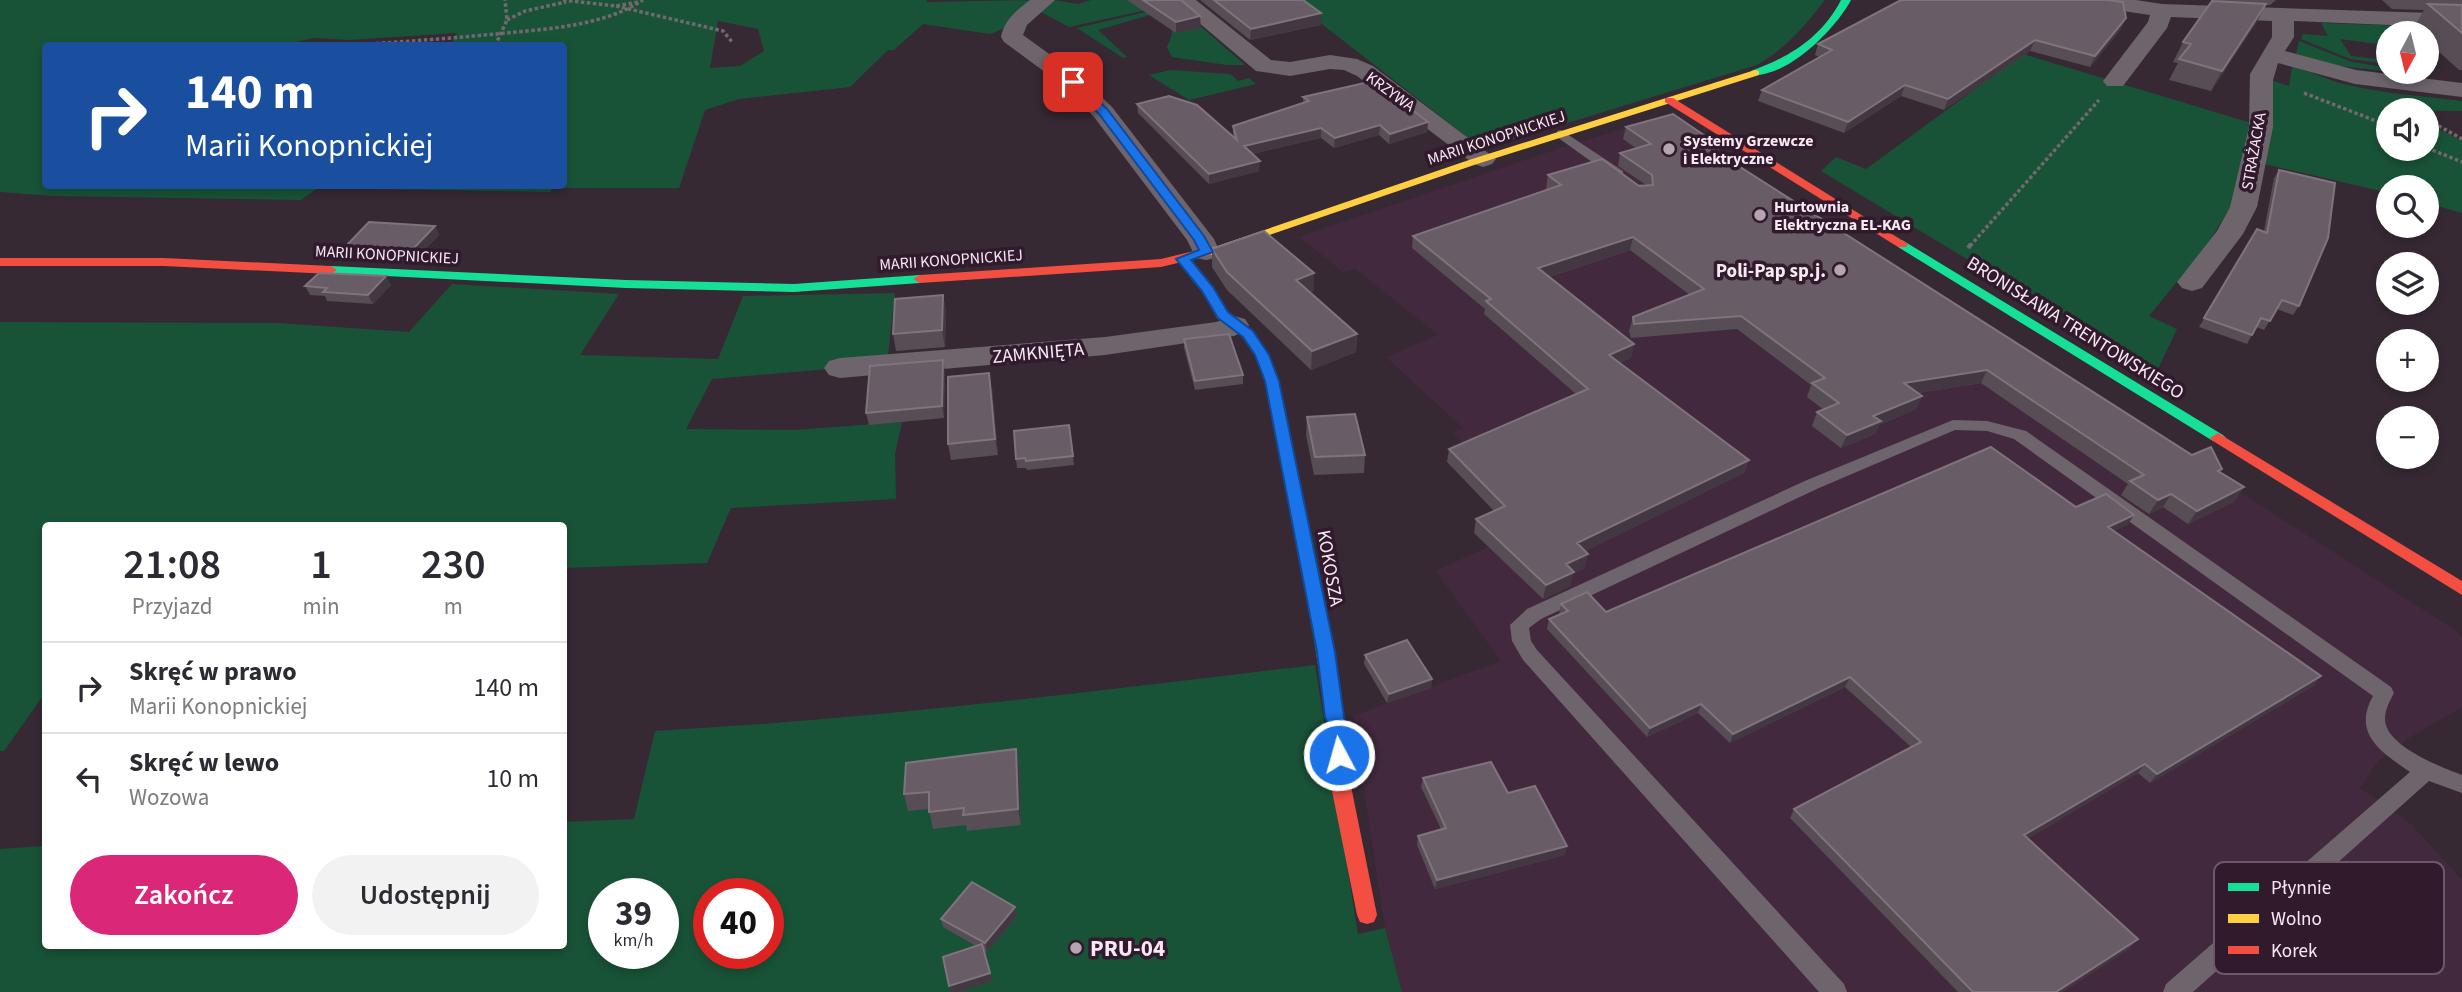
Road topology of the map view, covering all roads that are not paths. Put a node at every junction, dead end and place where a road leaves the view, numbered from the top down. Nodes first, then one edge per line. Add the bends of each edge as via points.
1 (1044, 0) edge
2 (1183, 0) edge
3 (1846, 0) edge
4 (2088, 0) edge
5 (2337, 7) edge
6 (2277, 13) junction
7 (2160, 16) junction
8 (2462, 21) edge
9 (2267, 65) junction
10 (2115, 81) road end
11 (2462, 90) edge
12 (1669, 100) junction
13 (1562, 134) junction
14 (1483, 159) junction
15 (1632, 185) edge
16 (1194, 255) junction
17 (0, 261) edge
18 (2192, 282) dead end
19 (1234, 325) junction
20 (840, 368) dead end
21 (2462, 589) edge
22 (2426, 771) junction
23 (2462, 784) edge
24 (2323, 862) edge
25 (1367, 915) dead end
26 (2214, 958) edge
27 (1835, 992) edge
28 (2175, 992) edge

1 - 16 street via 1017,22 1012,37 1073,82 1103,112 1200,239
2 - 14 street, KRZYWA via 1264,66 1290,69 1330,62 1365,71
3 - 12 street, MARII KONOPNICKIEJ via 1813,44 1794,56
4 - 7 street
5 - 6 street
5 - 8 street
6 - 7 street
6 - 9 street, STRAŻACKA via 2284,23 2284,35
7 - 10 street
9 - 11 street
9 - 18 street, STRAŻACKA via 2261,125 2239,217
12 - 13 street, MARII KONOPNICKIEJ
12 - 21 street, BRONISŁAWA TRENTOWSKIEGO
13 - 14 street, MARII KONOPNICKIEJ
13 - 15 lane
14 - 16 street, MARII KONOPNICKIEJ
16 - 17 street, MARII KONOPNICKIEJ via 1161,263 794,288 204,263
16 - 19 street, KOKOSZA via 1222,315
19 - 20 street, ZAMKNIĘTA via 1223,331 1105,346
19 - 25 street, KOKOSZA via 1248,334 1262,355 1281,420 1326,652 1340,733 1339,776
22 - 23 lane
22 - 24 lane
22 - 27 lane via 2384,743 2373,722 2374,708 2384,693 2020,435 1987,426 1953,425 1813,484 1534,614 1518,632 1530,655
26 - 28 lane

